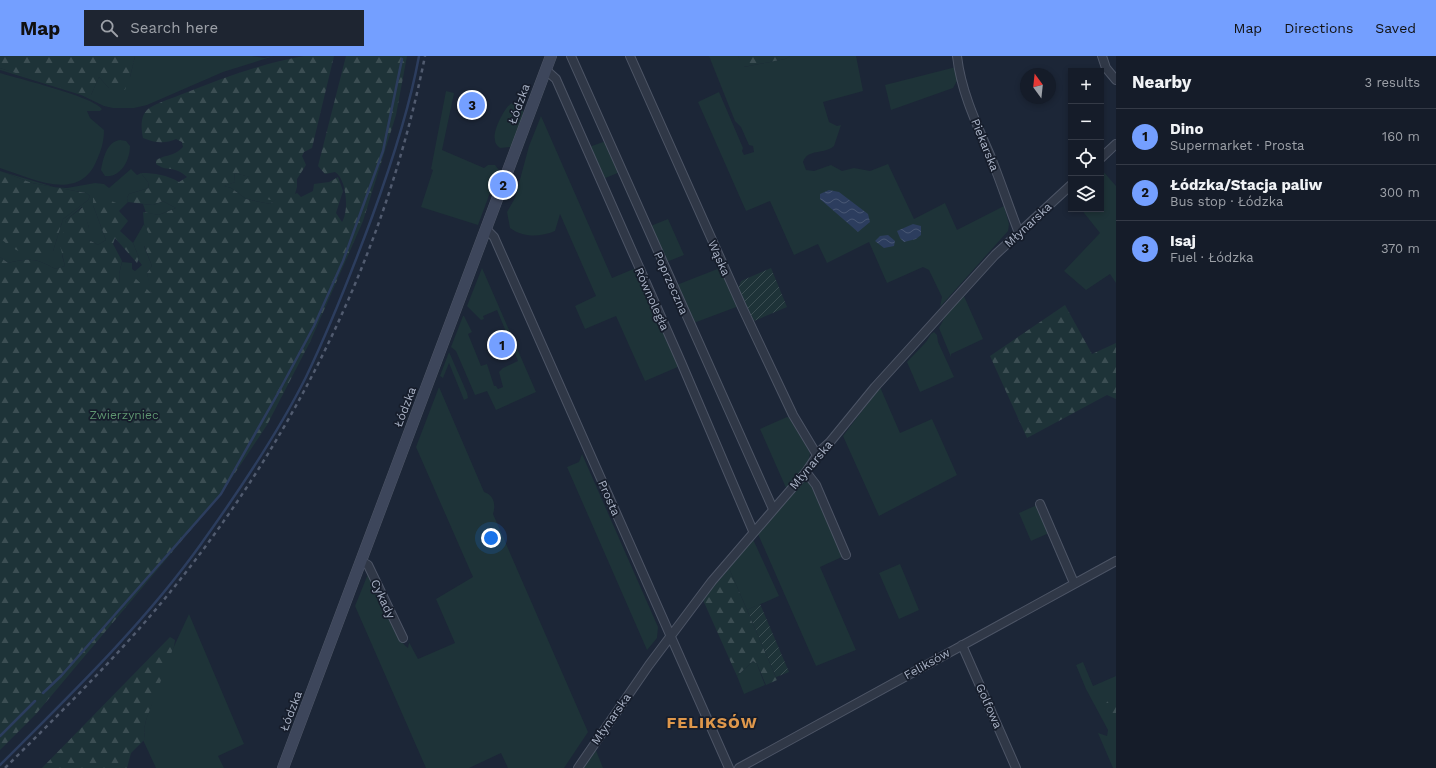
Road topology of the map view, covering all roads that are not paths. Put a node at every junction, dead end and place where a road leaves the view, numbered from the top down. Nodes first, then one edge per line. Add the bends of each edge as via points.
1 (551, 56) edge
2 (571, 56) edge
3 (630, 56) edge
4 (957, 56) edge
5 (1102, 56) edge
6 (546, 70) junction
7 (1116, 80) edge
8 (1116, 144) edge
9 (1104, 155) edge
10 (1068, 188) edge
11 (486, 229) junction
12 (1018, 233) junction
13 (817, 455) junction
14 (806, 472) junction
15 (1040, 504) dead end
16 (773, 509) junction
17 (753, 531) junction
18 (846, 555) dead end
19 (361, 561) junction
20 (1116, 561) edge
21 (1074, 583) junction
22 (672, 635) junction
23 (403, 638) dead end
24 (962, 645) junction
25 (284, 768) edge
26 (578, 768) edge
27 (730, 768) edge
28 (739, 768) edge
29 (1016, 768) edge

1 - 6 main road, Łódzka
2 - 16 street, Poprzeczna
3 - 13 street, Wąska via 742,307 793,415
4 - 12 street, Piekarska via 965,95
5 - 7 street via 1106,68
6 - 11 main road, Łódzka
6 - 17 street, Równoległa via 556,79
8 - 9 street
10 - 12 street, Młynarska
11 - 19 main road, Łódzka
11 - 22 street, Prosta via 494,237 662,618
12 - 13 street, Młynarska via 966,286
13 - 14 street, Młynarska
14 - 16 street, Młynarska
14 - 18 street via 816,486
15 - 21 street
16 - 17 street, Młynarska
17 - 22 street, Młynarska
19 - 23 street, Cykady via 368,565
19 - 25 main road, Łódzka
20 - 21 street, Feliksów
21 - 24 street, Feliksów
22 - 26 street, Młynarska
22 - 27 street, Prosta
24 - 28 street, Feliksów
24 - 29 street, Golfowa

